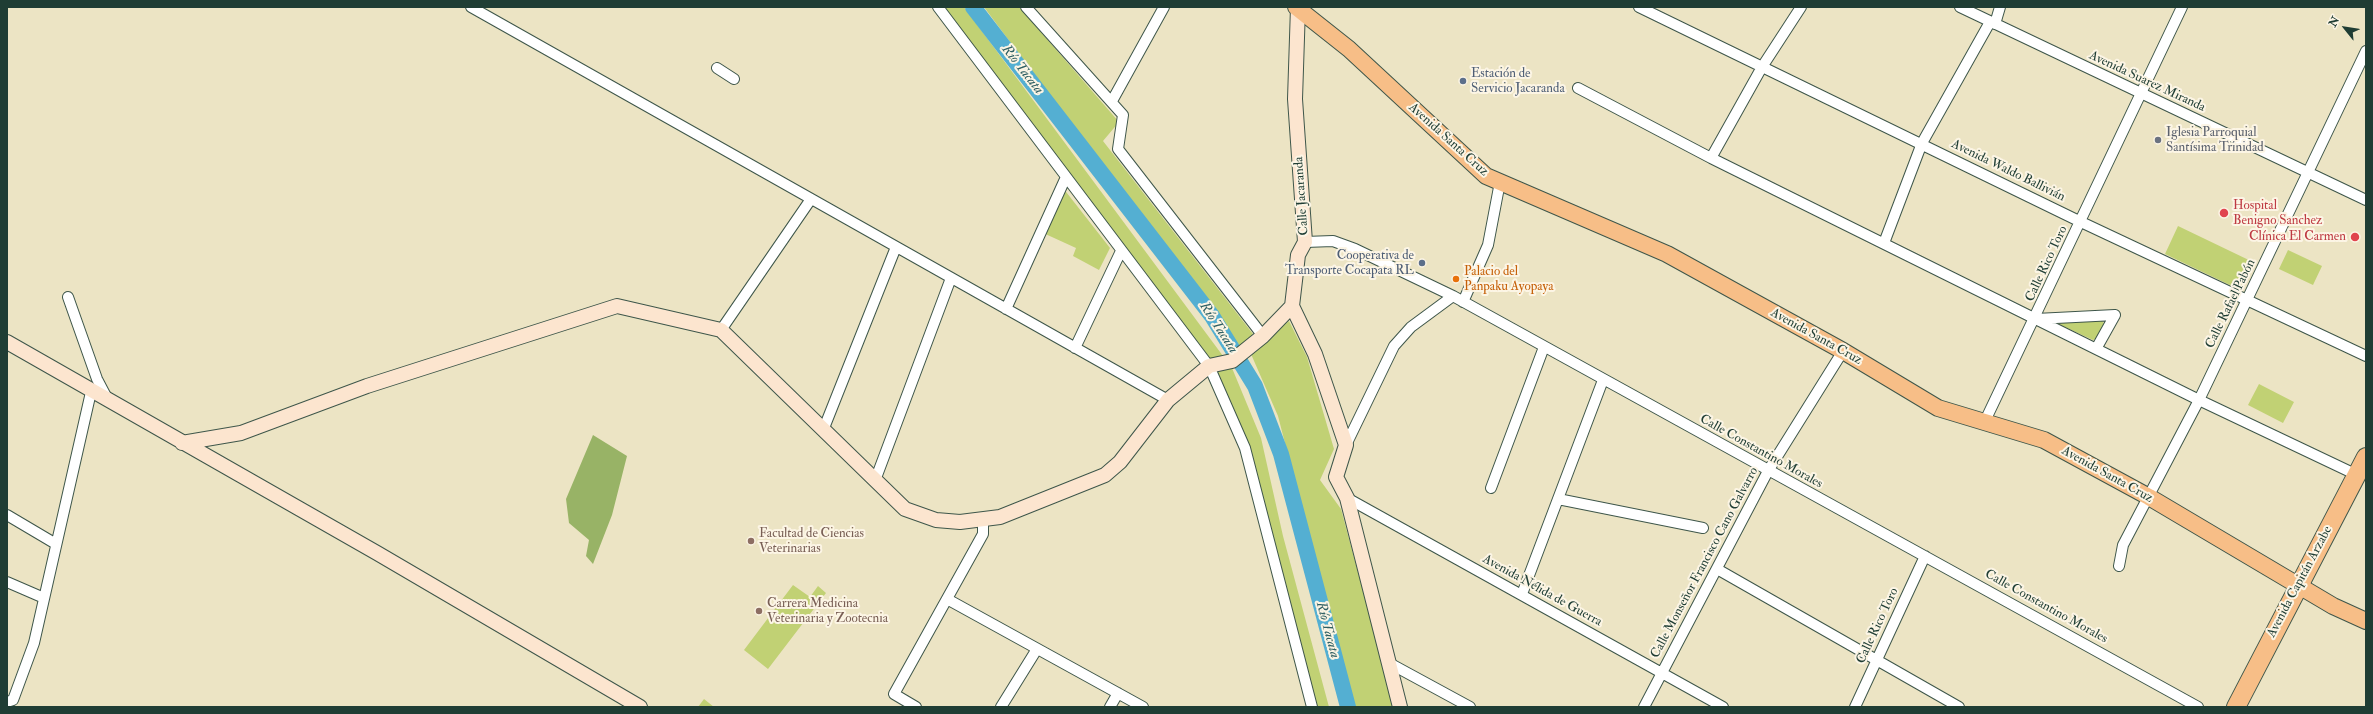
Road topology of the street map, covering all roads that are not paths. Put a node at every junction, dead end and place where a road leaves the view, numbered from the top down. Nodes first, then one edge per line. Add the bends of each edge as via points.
1 (471, 7) edge
2 (938, 7) edge
3 (1026, 7) edge
4 (1164, 7) edge
5 (1297, 7) edge
6 (1639, 7) edge
7 (1801, 7) edge
8 (1960, 7) edge
9 (2000, 7) edge
10 (2182, 7) edge
11 (1993, 23) junction
12 (2366, 51) edge
13 (1762, 67) junction
14 (717, 68) dead end
15 (734, 79) dead end
16 (1578, 88) dead end
17 (2142, 94) junction
18 (1112, 101) junction
19 (1922, 143) junction
20 (1711, 158) junction
21 (2308, 173) junction
22 (1066, 177) junction
23 (1500, 182) junction
24 (811, 199) junction
25 (2366, 200) edge
26 (2081, 222) junction
27 (1305, 242) junction
28 (1884, 243) junction
29 (896, 247) junction
30 (1121, 251) junction
31 (951, 278) junction
32 (1453, 296) junction
33 (68, 297) dead end
34 (2247, 301) junction
35 (1463, 302) junction
36 (1292, 306) junction
37 (1006, 309) junction
38 (2036, 319) junction
39 (721, 330) junction
40 (1263, 336) junction
41 (7, 342) edge
42 (1544, 347) junction
43 (1075, 348) junction
44 (2096, 349) junction
45 (1843, 351) junction
46 (2366, 356) edge
47 (1209, 366) junction
48 (1603, 380) junction
49 (91, 392) junction
50 (1168, 400) junction
51 (2199, 400) junction
52 (109, 402) junction
53 (1984, 424) junction
54 (824, 428) junction
55 (182, 442) junction
56 (1346, 445) junction
57 (2366, 457) edge
58 (1768, 472) junction
59 (2357, 475) junction
60 (876, 478) junction
61 (1491, 488) dead end
62 (2149, 497) junction
63 (1347, 498) junction
64 (1558, 499) junction
65 (7, 515) edge
66 (984, 519) junction
67 (1703, 528) dead end
68 (56, 544) junction
69 (1925, 556) junction
70 (2119, 566) dead end
71 (1717, 569) junction
72 (7, 582) edge
73 (2298, 586) junction
74 (1522, 594) junction
75 (44, 598) junction
76 (947, 599) junction
77 (2366, 621) edge
78 (1037, 648) junction
79 (1876, 660) junction
80 (1389, 663) junction
81 (1662, 673) junction
82 (1118, 693) junction
83 (7, 702) edge
84 (640, 707) edge
85 (916, 707) edge
86 (1001, 707) edge
87 (1110, 707) edge
88 (1143, 707) edge
89 (1312, 707) edge
90 (1400, 707) edge
91 (1470, 707) edge
92 (1644, 707) edge
93 (1723, 707) edge
94 (1855, 707) edge
95 (1959, 707) edge
96 (2198, 707) edge
97 (2236, 707) edge

1 - 24 street
2 - 22 street
3 - 18 street
4 - 18 street
5 - 23 main road, Avenida Santa Cruz via 1349,49 1486,176
5 - 27 street, Calle Jacaranda via 1295,100
6 - 13 street, Avenida Waldo Ballivián
7 - 13 street
8 - 11 street, Avenida Suarez Miranda
9 - 11 street
10 - 17 street, Calle Rico Toro
11 - 17 street, Avenida Suarez Miranda
11 - 19 street
12 - 21 street, Calle Rafael Pabón
13 - 19 street, Avenida Waldo Ballivián
13 - 20 street
14 - 15 street
16 - 20 street
17 - 21 street, Avenida Suarez Miranda
17 - 26 street, Calle Rico Toro
18 - 40 street via 1123,115 1118,149
19 - 26 street, Avenida Waldo Ballivián
19 - 28 street
20 - 28 street
21 - 25 street, Avenida Suarez Miranda
21 - 34 street, Calle Rafael Pabón
22 - 30 street
22 - 37 street
23 - 35 street via 1488,245
23 - 45 main road, Avenida Santa Cruz via 1667,254
24 - 29 street
24 - 39 street
26 - 34 street, Avenida Waldo Ballivián
26 - 38 street, Calle Rico Toro
27 - 32 street, Calle Constantino Morales via 1333,242 1355,249
27 - 36 street, Calle Jacaranda via 1298,255
28 - 38 street
29 - 31 street
29 - 54 street
30 - 43 street
30 - 47 street
31 - 37 street
31 - 60 street
32 - 35 street, Calle Constantino Morales
32 - 56 street via 1411,327 1394,346
33 - 52 street via 97,379
34 - 46 street, Avenida Waldo Ballivián
34 - 51 street, Calle Rafael Pabón
35 - 42 street, Calle Constantino Morales
36 - 40 street
36 - 56 street via 1315,354
37 - 43 street
38 - 44 street
38 - 44 street via 2115,315
38 - 53 street, Calle Rico Toro
39 - 54 street
39 - 55 street via 617,306 367,386 241,433
40 - 47 street via 1236,358
41 - 49 street
42 - 48 street, Calle Constantino Morales
42 - 61 street
43 - 50 street
44 - 51 street
45 - 53 main road, Avenida Santa Cruz via 1938,408
45 - 58 street, Calle Monseñor Francisco Cano Galvarro
47 - 50 street
47 - 89 street via 1245,448
48 - 58 street, Calle Constantino Morales
48 - 64 street
49 - 52 street
49 - 68 street
50 - 66 street via 1120,462 1105,475 1000,517
51 - 59 street
51 - 62 street, Calle Rafael Pabón
52 - 55 street
53 - 62 main road, Avenida Santa Cruz via 2044,440
54 - 60 street
55 - 84 street
56 - 63 street via 1336,477
57 - 59 highway, Avenida Capitán Arzabe
58 - 69 street, Calle Constantino Morales
58 - 71 street, Calle Monseñor Francisco Cano Galvarro
59 - 73 highway, Avenida Capitán Arzabe
60 - 66 street via 905,508 936,520 960,522
62 - 70 street, Calle Rafael Pabón via 2123,545
62 - 73 main road, Avenida Santa Cruz
63 - 74 street, Avenida Nélida de Guerra
63 - 80 street
64 - 67 street
64 - 74 street
65 - 68 street
66 - 76 street via 984,534
68 - 75 street
69 - 79 street, Calle Rico Toro
69 - 96 street, Calle Constantino Morales
71 - 79 street
71 - 81 street, Calle Monseñor Francisco Cano Galvarro
72 - 75 street
73 - 77 main road, Avenida Santa Cruz
73 - 97 highway, Avenida Capitán Arzabe
74 - 81 street, Avenida Nélida de Guerra
75 - 83 street via 34,643 13,700
76 - 78 street
76 - 85 street via 894,694
78 - 82 street
78 - 86 street
79 - 94 street, Calle Rico Toro
79 - 95 street
80 - 90 street
80 - 91 street
81 - 92 street, Calle Monseñor Francisco Cano Galvarro
81 - 93 street, Avenida Nélida de Guerra
82 - 87 street
82 - 88 street

